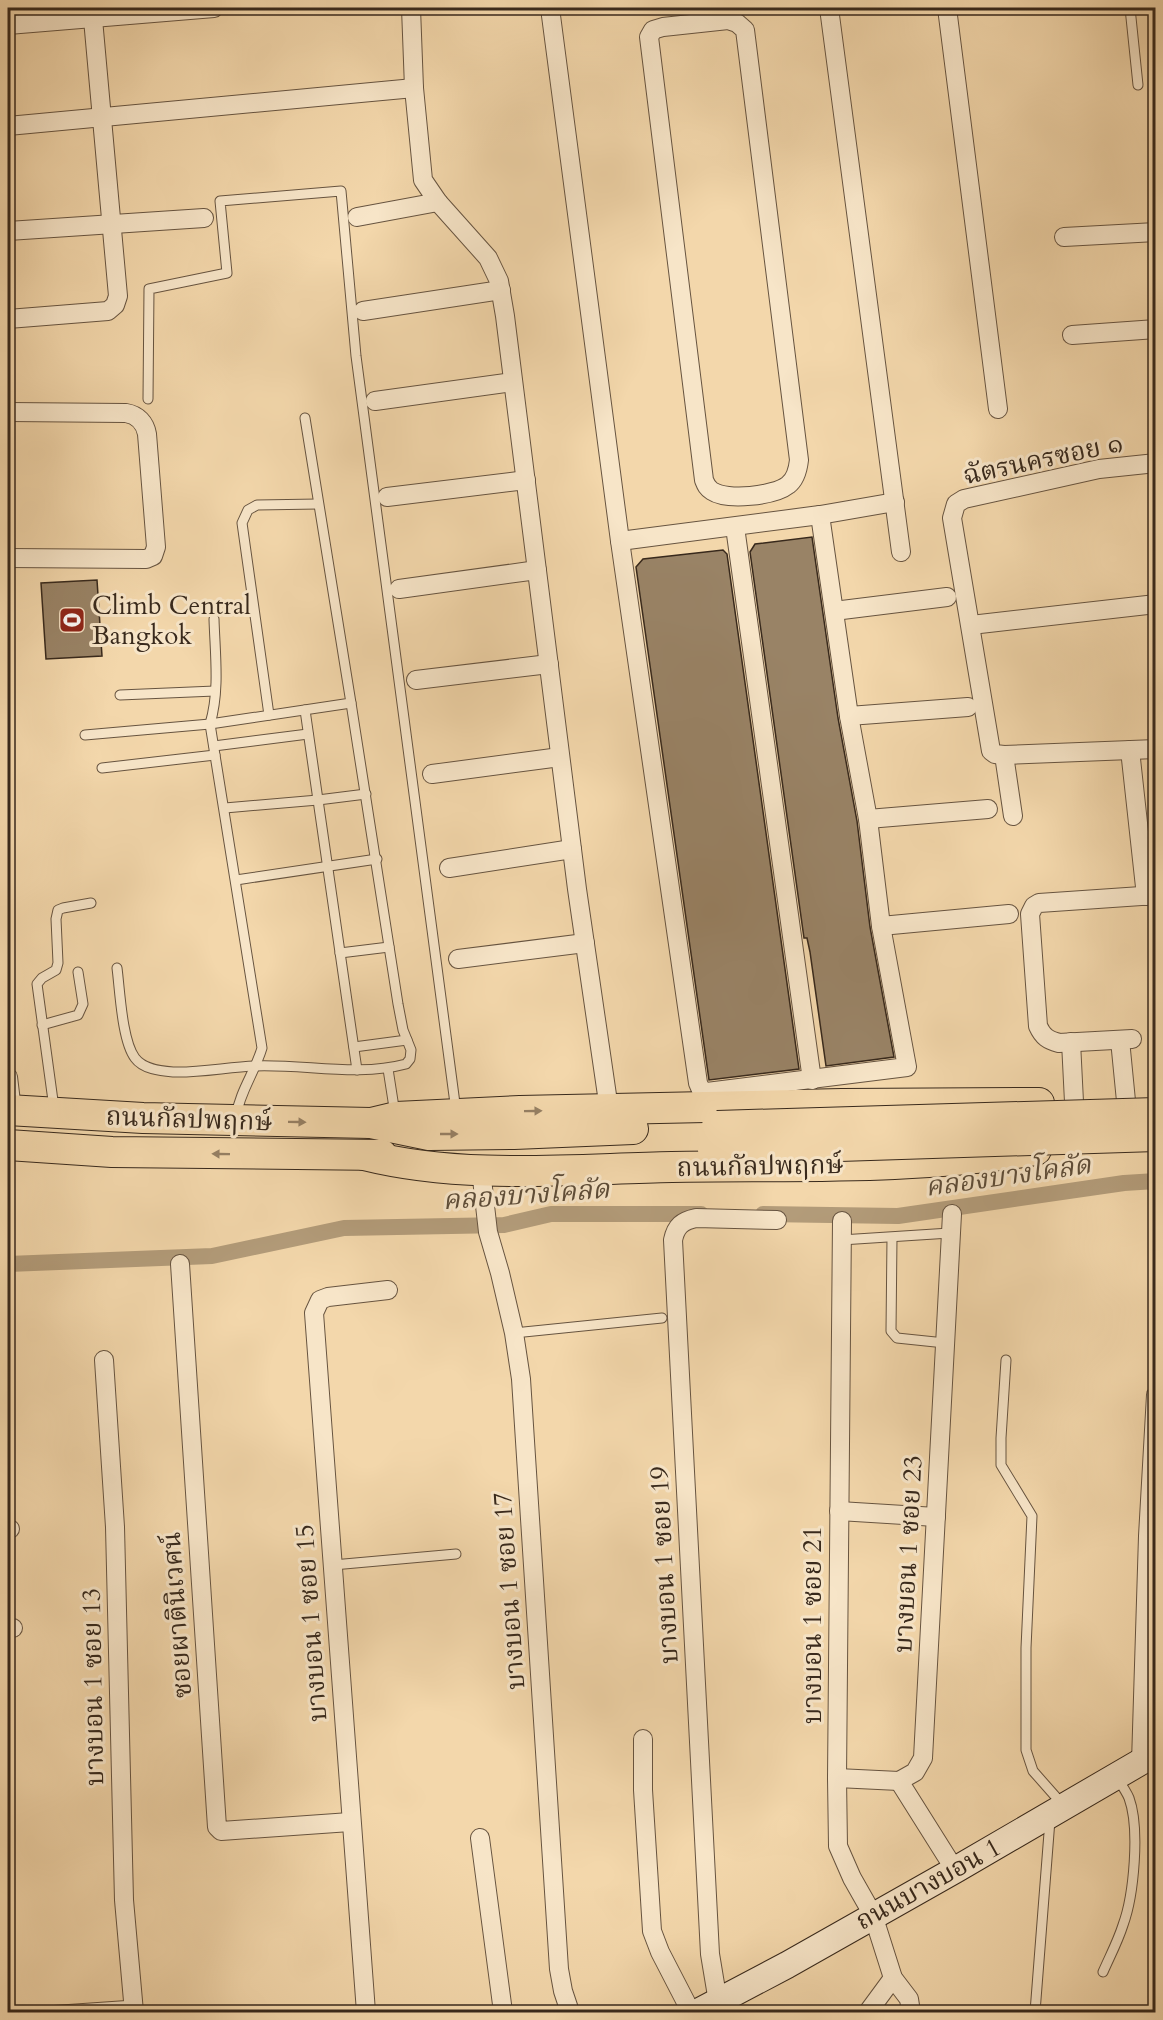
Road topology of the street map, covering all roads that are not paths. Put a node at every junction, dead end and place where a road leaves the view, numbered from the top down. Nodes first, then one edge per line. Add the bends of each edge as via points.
1 (214, 8) edge
2 (411, 8) edge
3 (550, 8) edge
4 (829, 8) edge
5 (947, 8) edge
6 (1130, 8) edge
7 (93, 13) edge
8 (8, 25) edge
9 (1138, 85) dead end
10 (414, 88) junction
11 (102, 117) junction
12 (8, 126) edge
13 (438, 202) junction
14 (204, 218) dead end
15 (357, 218) dead end
16 (111, 224) junction
17 (8, 231) edge
18 (1155, 232) edge
19 (1064, 237) dead end
20 (501, 290) junction
21 (363, 311) dead end
22 (8, 319) edge
23 (1155, 329) edge
24 (1072, 335) dead end
25 (513, 382) junction
26 (148, 399) dead end
27 (375, 401) dead end
28 (998, 409) dead end
29 (8, 412) edge
30 (304, 418) dead end
31 (1155, 463) edge
32 (526, 480) junction
33 (765, 494) junction
34 (746, 496) junction
35 (387, 497) dead end
36 (895, 502) junction
37 (318, 504) junction
38 (820, 515) junction
39 (769, 522) junction
40 (742, 525) junction
41 (620, 541) junction
42 (901, 552) dead end
43 (8, 558) edge
44 (537, 570) junction
45 (399, 589) dead end
46 (947, 597) dead end
47 (1155, 604) edge
48 (834, 611) junction
49 (214, 619) dead end
50 (971, 625) junction
51 (549, 664) junction
52 (416, 680) dead end
53 (215, 691) junction
54 (120, 695) dead end
55 (351, 703) junction
56 (968, 707) dead end
57 (305, 710) junction
58 (269, 715) junction
59 (849, 716) junction
60 (210, 724) junction
61 (308, 734) junction
62 (85, 735) dead end
63 (1155, 749) edge
64 (1130, 750) junction
65 (214, 751) junction
66 (1004, 756) junction
67 (560, 757) junction
68 (102, 768) dead end
69 (432, 774) dead end
70 (366, 794) junction
71 (318, 800) junction
72 (225, 808) junction
73 (988, 809) dead end
74 (1013, 816) dead end
75 (868, 819) junction
76 (572, 849) junction
77 (377, 859) junction
78 (328, 867) junction
79 (449, 868) dead end
80 (236, 880) junction
81 (1151, 895) edge
82 (92, 903) dead end
83 (1009, 914) dead end
84 (881, 926) junction
85 (585, 943) junction
86 (389, 947) junction
87 (340, 953) junction
88 (458, 959) dead end
89 (117, 968) dead end
90 (78, 972) dead end
91 (42, 1025) junction
92 (407, 1040) junction
93 (1071, 1042) junction
94 (354, 1047) junction
95 (257, 1065) junction
96 (388, 1069) junction
97 (357, 1070) junction
98 (8, 1077) edge
99 (812, 1080) junction
100 (1126, 1101) junction
101 (1155, 1101) edge
102 (1074, 1102) junction
103 (965, 1103) junction
104 (609, 1109) junction
105 (10, 1110) edge
106 (456, 1113) junction
107 (1155, 1113) edge
108 (55, 1114) junction
109 (383, 1120) junction
110 (235, 1121) junction
111 (1155, 1137) edge
112 (715, 1138) junction
113 (8, 1145) edge
114 (364, 1155) junction
115 (967, 1158) junction
116 (482, 1184) junction
117 (952, 1214) dead end
118 (777, 1220) dead end
119 (842, 1221) dead end
120 (950, 1233) junction
121 (892, 1238) junction
122 (842, 1240) junction
123 (180, 1264) dead end
124 (388, 1290) dead end
125 (662, 1318) dead end
126 (514, 1333) junction
127 (945, 1343) junction
128 (104, 1360) dead end
129 (1006, 1360) dead end
130 (1155, 1395) edge
131 (1155, 1430) edge
132 (839, 1511) junction
133 (936, 1516) junction
134 (1152, 1536) edge
135 (456, 1554) dead end
136 (333, 1565) junction
137 (643, 1739) dead end
138 (1148, 1757) edge
139 (1116, 1776) junction
140 (837, 1778) junction
141 (899, 1780) junction
142 (1057, 1811) junction
143 (351, 1822) junction
144 (480, 1838) dead end
145 (955, 1870) junction
146 (873, 1915) junction
147 (1103, 1972) dead end
148 (894, 1978) junction
149 (134, 2009) edge
150 (704, 2010) edge
151 (47, 2011) edge
152 (366, 2013) edge
153 (503, 2013) edge
154 (570, 2013) edge
155 (868, 2013) edge
156 (911, 2013) edge
157 (1035, 2013) edge

1 - 7 street
2 - 10 street
3 - 41 street
4 - 36 street
5 - 28 street
6 - 9 lane
7 - 8 street
7 - 11 street
10 - 11 street
10 - 13 street via 423,180
11 - 12 street
11 - 16 street
13 - 15 street
13 - 20 street via 488,258
14 - 16 street
16 - 17 street
16 - 22 street via 118,296 115,305 108,311
18 - 19 street
20 - 21 street
20 - 25 street
23 - 24 street
25 - 27 street
25 - 32 street
26 - 106 lane via 149,289 227,273 220,201 341,191 356,356
29 - 43 street via 126,413 140,420 147,434 156,547 153,556 146,559
30 - 37 lane
31 - 50 street, ฉัตรนครซอย ๑ via 1099,469 964,498 956,504 952,518
32 - 35 street
32 - 44 street
33 - 34 street
33 - 34 street via 787,486 798,471 800,460 745,30 728,20 663,27 653,30 649,38 704,480 713,492
33 - 39 street
34 - 40 street
36 - 38 street
36 - 42 street
37 - 55 lane
37 - 58 lane via 256,505 248,510 242,523
38 - 39 street
38 - 48 street
39 - 40 street
40 - 41 street
40 - 99 street
41 - 99 street via 698,1083 701,1090 713,1093
44 - 45 street
44 - 51 street
46 - 48 street
47 - 50 street
48 - 59 street
49 - 53 lane
50 - 66 street via 991,751
51 - 52 street
51 - 67 street
53 - 54 lane
53 - 60 lane
55 - 57 lane
55 - 70 lane
56 - 59 street
57 - 58 lane
57 - 61 lane
58 - 60 lane
59 - 75 street
60 - 62 lane
60 - 65 lane
61 - 65 lane
61 - 71 lane
63 - 64 street
64 - 66 street
64 - 81 street
65 - 68 lane
65 - 72 lane
66 - 74 street
67 - 69 street
67 - 76 street
70 - 71 lane
70 - 77 lane
71 - 72 lane
71 - 78 lane
72 - 80 lane
73 - 75 street
75 - 84 street
76 - 79 street
76 - 85 street
77 - 78 lane
77 - 86 lane
78 - 80 lane
78 - 87 lane
80 - 95 lane via 262,1048
81 - 93 street via 1034,906 1030,914 1038,1026 1048,1040
82 - 91 lane via 58,910 58,963 56,970 37,984
83 - 84 street
84 - 99 street via 907,1067
85 - 88 street
85 - 104 street
86 - 87 lane
86 - 92 lane
87 - 94 lane
89 - 95 lane via 126,1036 135,1058 149,1068 174,1072
90 - 91 lane via 82,1004 78,1015
91 - 108 lane
92 - 94 lane
92 - 96 lane via 410,1059
93 - 100 street via 1126,1040
93 - 102 street
94 - 97 lane
95 - 97 lane
95 - 110 lane via 242,1090
96 - 97 lane
96 - 109 lane
98 - 105 street
100 - 101 main road, ถนนกัลปพฤกษ์
100 - 102 main road, ถนนกัลปพฤกษ์
102 - 103 main road, ถนนกัลปพฤกษ์
103 - 104 main road, ถนนกัลปพฤกษ์
103 - 115 main road via 975,1115 978,1137 974,1152
106 -> 104 main road, ถนนกัลปพฤกษ์
105 - 108 main road, ถนนกัลปพฤกษ์
106 - 109 main road, ถนนกัลปพฤกษ์
107 - 112 main road, ถนนกัลปพฤกษ์, bridge
108 - 110 main road, ถนนกัลปพฤกษ์
110 -> 109 main road, ถนนกัลปพฤกษ์
109 -> 112 main road, ถนนกัลปพฤกษ์ via 429,1134
111 - 112 main road, ถนนกัลปพฤกษ์, bridge
111 - 115 main road, ถนนกัลปพฤกษ์ via 1092,1141
112 - 114 main road, ถนนกัลปพฤกษ์
114 -> 113 main road, ถนนกัลปพฤกษ์ via 112,1152
114 - 116 main road, ถนนกัลปพฤกษ์
115 - 116 main road, ถนนกัลปพฤกษ์ via 879,1164 507,1172
116 - 126 street, บางบอน 1 ซอย 17 via 488,1232
117 - 120 street, บางบอน 1 ซอย 23
118 - 150 street, บางบอน 1 ซอย 19 via 696,1218 680,1224 673,1240 710,1954
119 - 122 street, บางบอน 1 ซอย 21
120 - 121 lane
120 - 127 street, บางบอน 1 ซอย 23
121 - 122 lane
121 - 127 lane via 891,1331 897,1338
122 - 132 street, บางบอน 1 ซอย 21
123 - 143 street, ซอยผาตินิเวศน์ via 217,1827 221,1831
124 - 136 street, บางบอน 1 ซอย 15 via 328,1297 320,1300 314,1313
125 - 126 lane
126 - 154 street, บางบอน 1 ซอย 17 via 521,1379 560,1969
127 - 133 street, บางบอน 1 ซอย 23
128 - 149 street, บางบอน 1 ซอย 13 via 115,1527 124,1900
129 - 142 lane via 1001,1465 1032,1516 1026,1750 1033,1771
130 - 131 street
131 - 134 street
132 - 133 street
132 - 140 street, บางบอน 1 ซอย 21
133 - 141 street, บางบอน 1 ซอย 23 via 923,1758 915,1772
134 - 138 street
135 - 136 lane
136 - 143 street, บางบอน 1 ซอย 15
137 - 150 street via 652,1931 660,1952
138 - 139 main road, ถนนบางบอน 1
139 - 142 main road, ถนนบางบอน 1
139 - 147 lane via 1129,1797 1135,1823 1133,1866 1123,1925
140 - 141 street
140 - 146 street, บางบอน 1 ซอย 21 via 838,1846
141 - 145 street
142 - 145 main road, ถนนบางบอน 1
142 - 157 lane
143 - 152 street, บางบอน 1 ซอย 15
144 - 153 street
145 - 146 main road, ถนนบางบอน 1
146 - 148 street, บางบอน 1 ซอย 21
146 - 150 main road, ถนนบางบอน 1
148 - 155 street
148 - 156 street, บางบอน 1 ซอย 21 via 909,1999
149 - 151 lane

